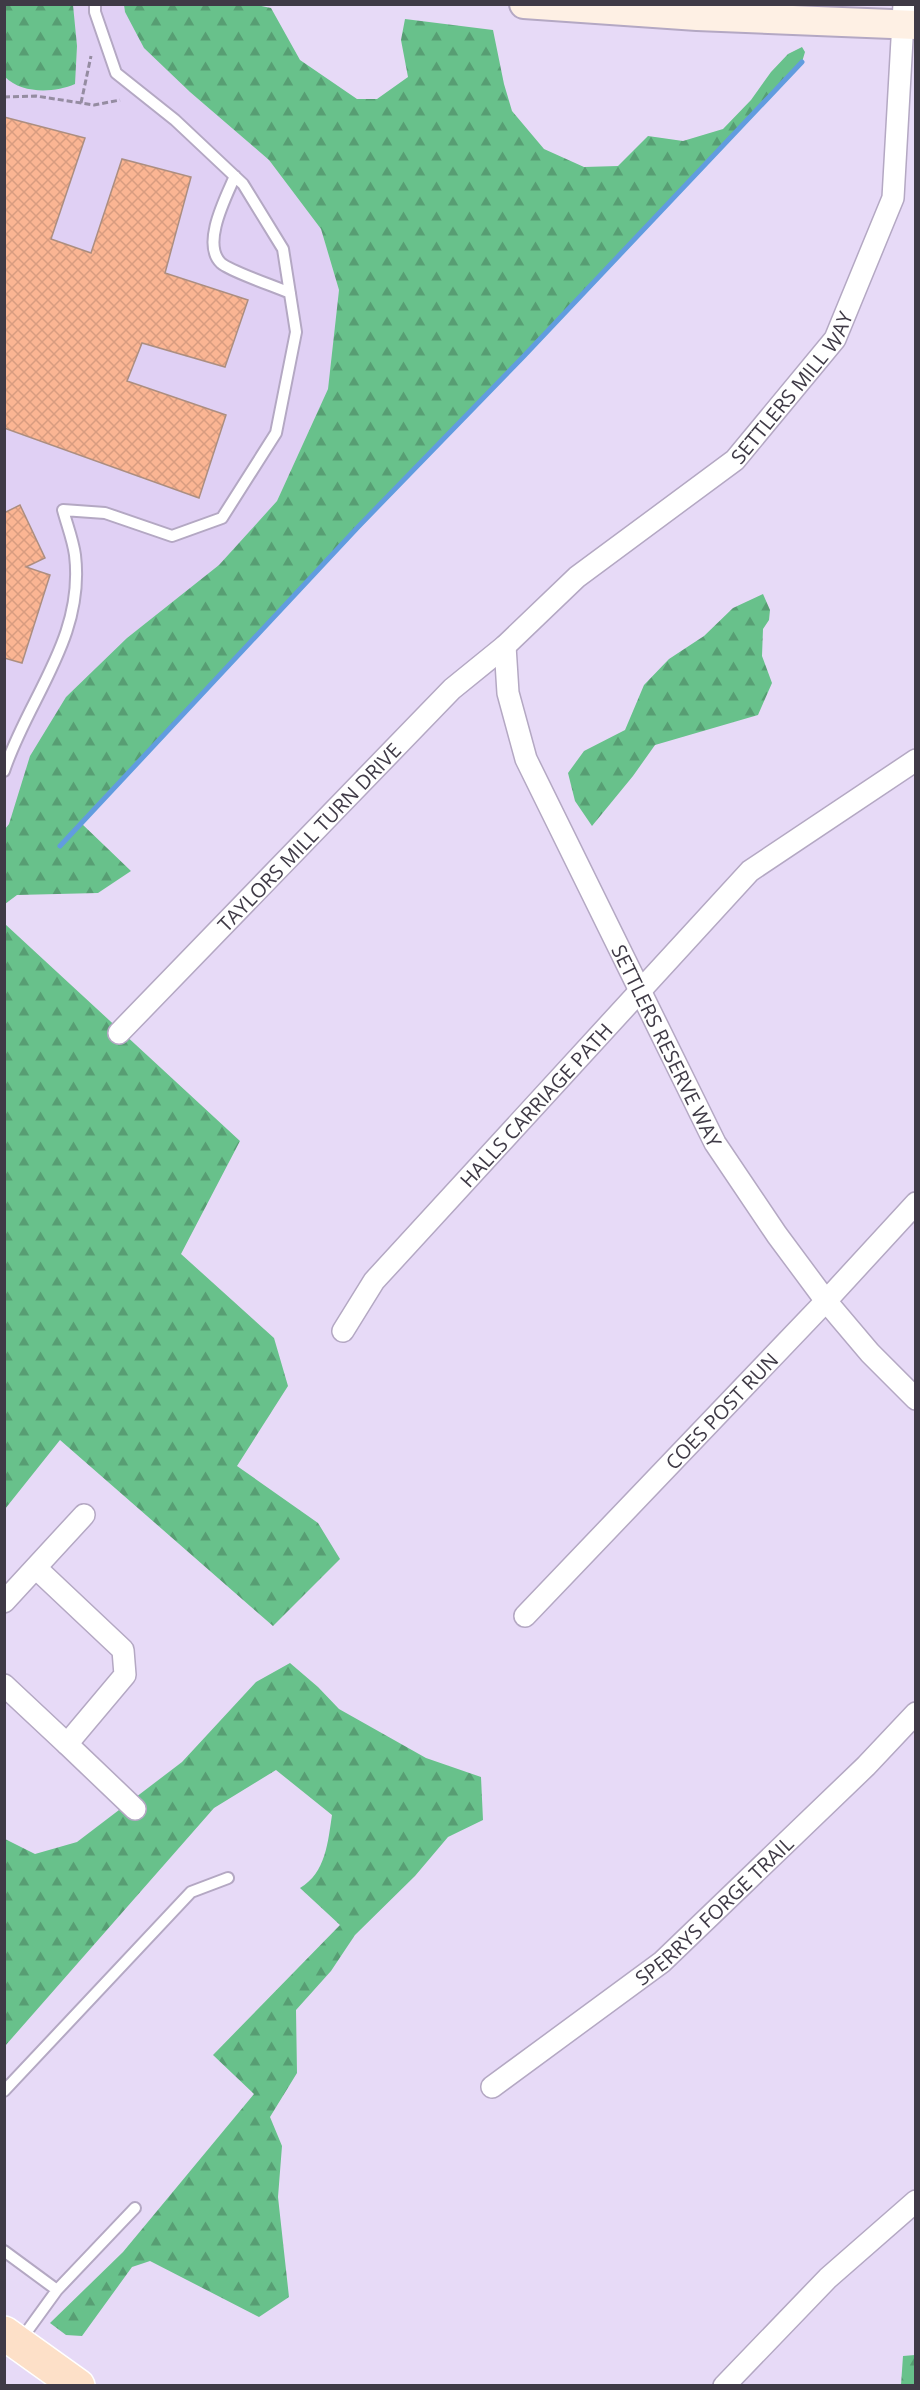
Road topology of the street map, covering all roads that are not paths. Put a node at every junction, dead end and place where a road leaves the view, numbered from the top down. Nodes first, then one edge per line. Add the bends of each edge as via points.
1 (95, 4) edge
2 (531, 5) edge
3 (908, 18) edge
4 (235, 176) junction
5 (290, 293) junction
6 (505, 646) junction
7 (915, 760) edge
8 (4, 771) edge
9 (641, 992) junction
10 (119, 1033) dead end
11 (915, 1203) edge
12 (826, 1301) junction
13 (343, 1331) dead end
14 (915, 1399) edge
15 (84, 1515) dead end
16 (36, 1568) junction
17 (4, 1602) edge
18 (525, 1616) dead end
19 (4, 1685) edge
20 (915, 1713) edge
21 (67, 1744) junction
22 (135, 1809) dead end
23 (228, 1878) dead end
24 (492, 2087) dead end
25 (4, 2091) edge
26 (915, 2201) edge
27 (135, 2208) dead end
28 (4, 2251) edge
29 (57, 2290) junction
30 (11, 2338) edge
31 (61, 2377) edge
32 (724, 2385) edge

1 - 4 lane via 116,73 175,120
2 - 3 main road
3 - 6 street, SETTLERS MILL WAY via 893,198 835,339 735,460 577,577
4 - 5 lane via 283,249
4 - 5 lane via 213,239 215,255 222,265
5 - 8 lane via 296,332 276,433 222,518 172,536 105,513 63,510 75,554 72,605 55,664 13,745
6 - 9 street, SETTLERS RESERVE WAY via 508,693 526,759
6 - 10 street, TAYLORS MILL TURN DRIVE via 452,689
7 - 9 street, HALLS CARRIAGE PATH via 750,871
9 - 12 street, SETTLERS RESERVE WAY via 715,1143
9 - 13 street, HALLS CARRIAGE PATH via 374,1281
11 - 12 street, COES POST RUN
12 - 14 street, SETTLERS RESERVE WAY
12 - 18 street, COES POST RUN
15 - 16 street
16 - 17 street
16 - 21 street via 123,1650 124,1675
19 - 21 street
20 - 24 street, SPERRYS FORGE TRAIL via 866,1766 662,1962
21 - 22 street
23 - 25 lane via 191,1892
26 - 32 street via 828,2278
27 - 29 lane
28 - 29 lane
29 - 30 lane
30 - 31 main road

